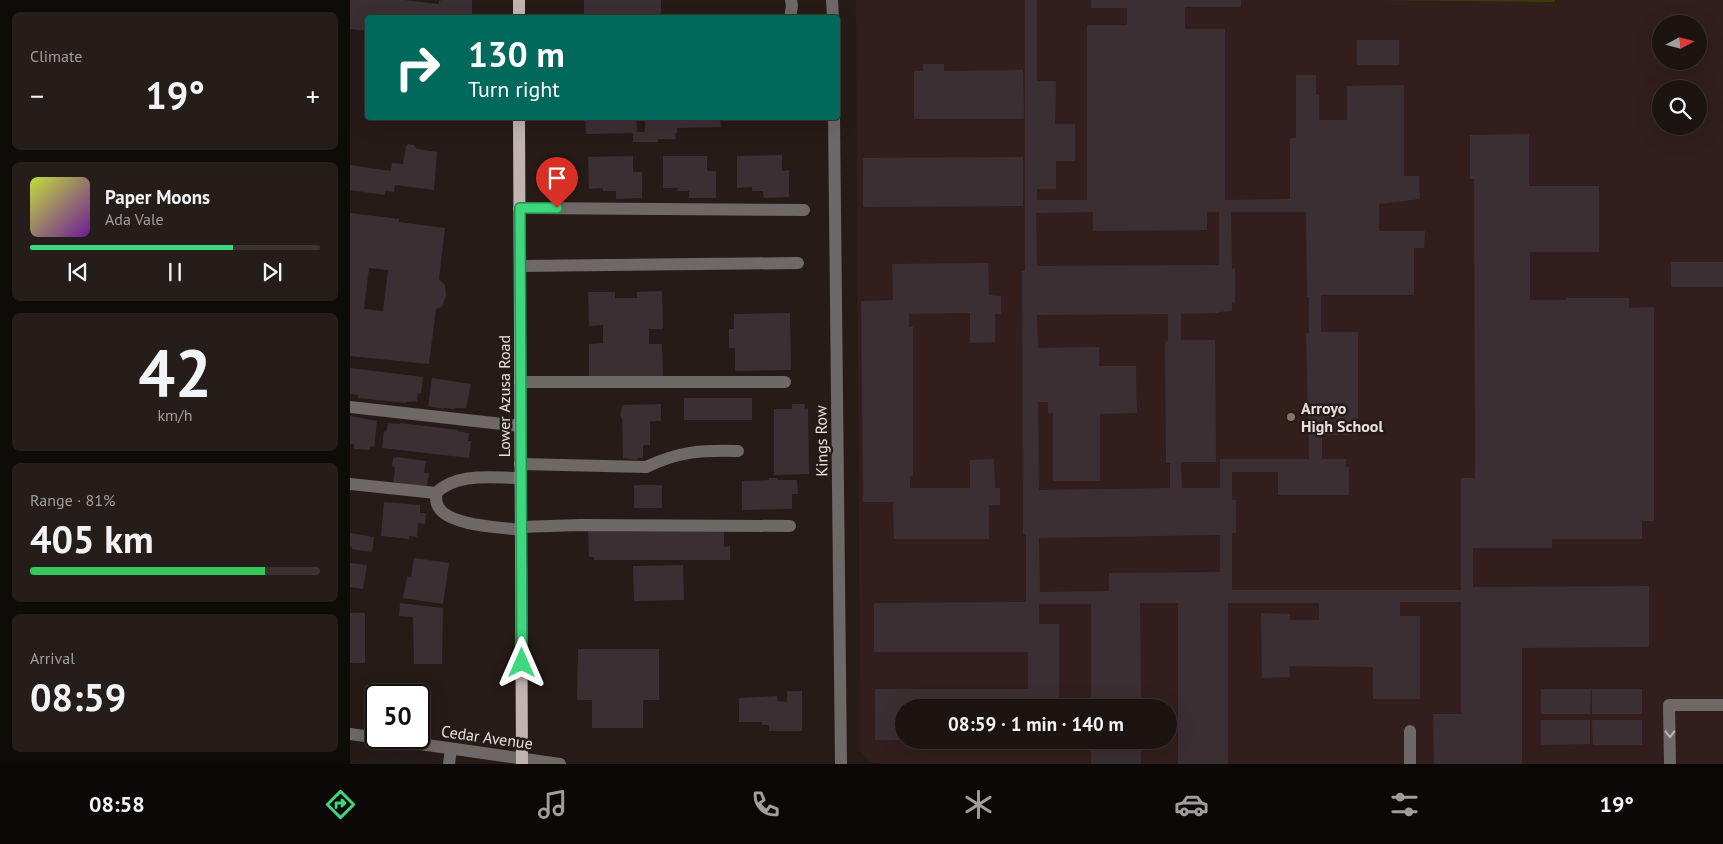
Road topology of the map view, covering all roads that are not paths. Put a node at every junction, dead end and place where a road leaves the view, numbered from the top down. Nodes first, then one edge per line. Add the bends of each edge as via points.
1 (519, 0) edge
2 (791, 0) edge
3 (832, 0) edge
4 (519, 15) edge
5 (790, 15) edge
6 (832, 15) edge
7 (519, 120) edge
8 (834, 120) edge
9 (520, 208) junction
10 (804, 210) dead end
11 (798, 263) dead end
12 (520, 266) junction
13 (520, 382) junction
14 (785, 382) dead end
15 (350, 407) edge
16 (520, 426) junction
17 (738, 451) dead end
18 (520, 471) junction
19 (350, 484) edge
20 (436, 493) junction
21 (790, 526) dead end
22 (521, 528) junction
23 (1723, 704) edge
24 (1410, 731) dead end
25 (350, 734) edge
26 (451, 749) junction
27 (522, 761) edge
28 (449, 764) edge
29 (560, 764) edge
30 (840, 764) edge
31 (1410, 764) edge
32 (1670, 764) edge

1 - 4 main road
2 - 5 street
3 - 6 street
7 - 9 main road, Lower Azusa Road
8 - 30 street, Kings Row
9 - 10 street
9 - 12 main road, Lower Azusa Road
11 - 12 street
12 - 13 main road, Lower Azusa Road
13 - 14 street
13 - 16 main road, Lower Azusa Road
15 - 16 street
16 - 18 main road, Lower Azusa Road
17 - 18 street via 702,450 665,458 646,467
18 - 20 street via 455,481
18 - 22 main road, Lower Azusa Road
19 - 20 street
20 - 22 street via 440,510 458,521
21 - 22 street via 580,525
22 - 27 main road, Lower Azusa Road
23 -> 32 street via 1669,705
24 - 31 street
25 - 26 street, Cedar Avenue
26 - 27 street, Cedar Avenue
26 - 28 street
27 - 29 street, Cedar Avenue

